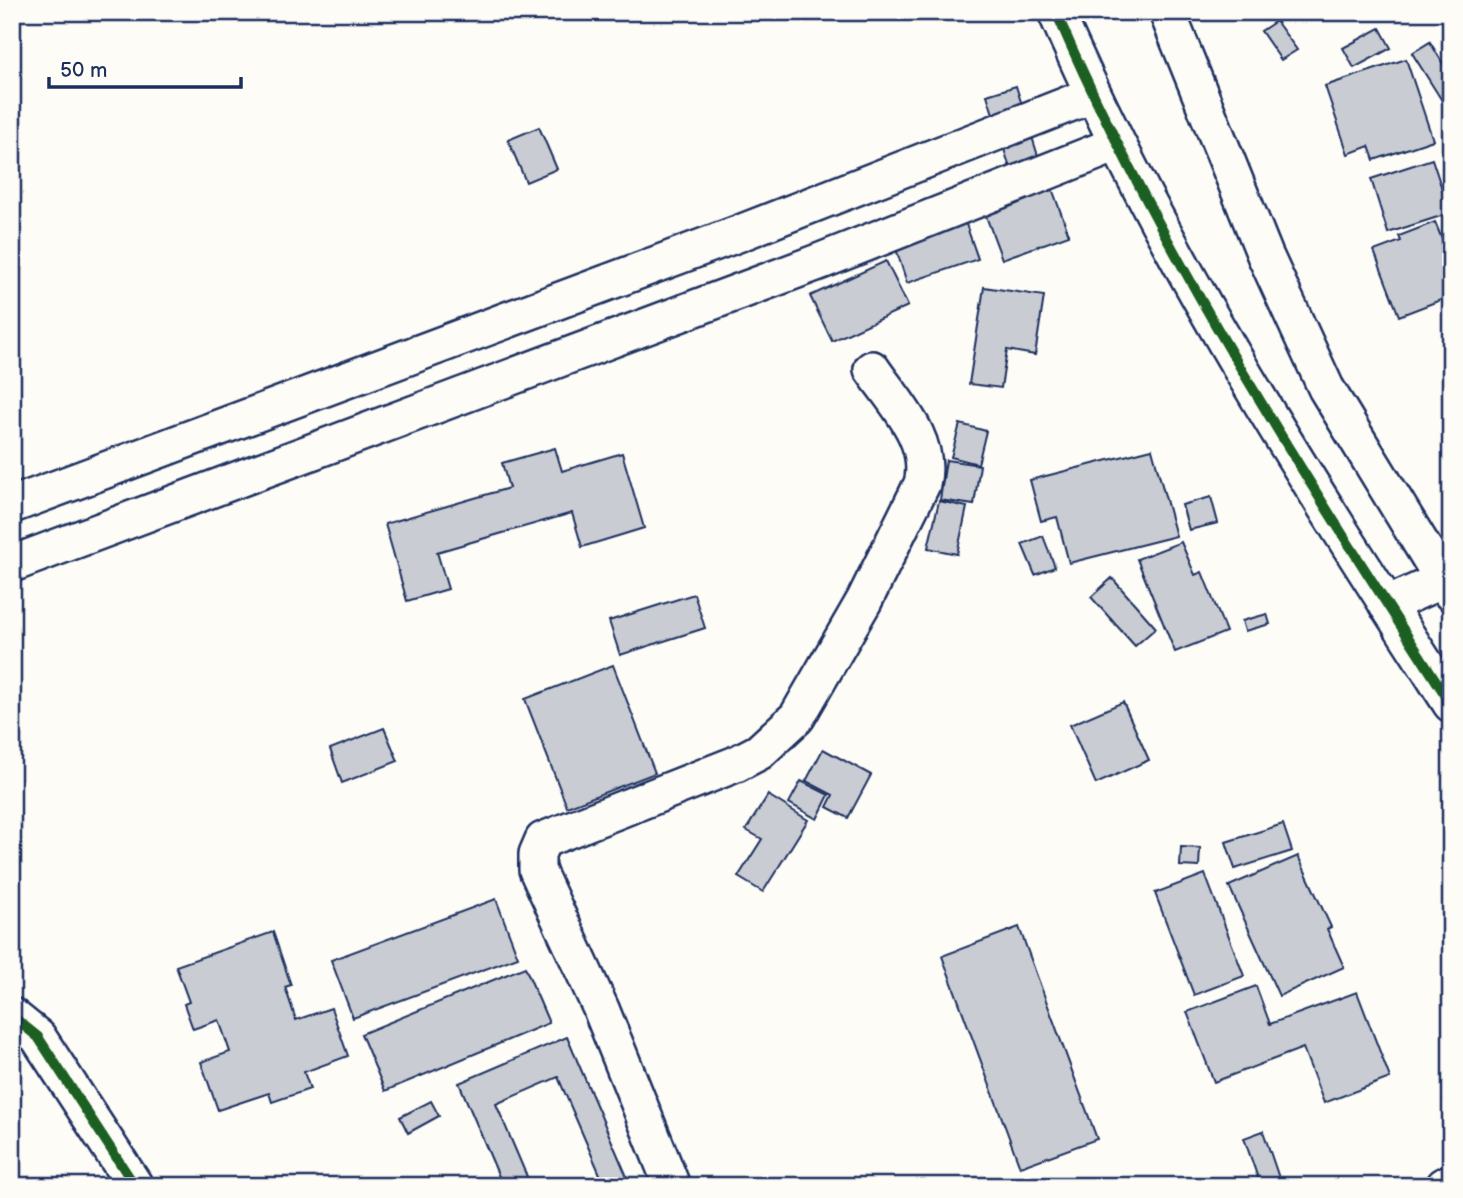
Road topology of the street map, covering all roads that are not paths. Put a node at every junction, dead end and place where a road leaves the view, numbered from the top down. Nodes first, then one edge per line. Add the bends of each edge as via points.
1 (1056, 12) edge
2 (1167, 12) edge
3 (1092, 95) junction
4 (1117, 144) junction
5 (872, 369) dead end
6 (12, 505) edge
7 (12, 564) edge
8 (1448, 581) edge
9 (1387, 605) junction
10 (1451, 704) edge
11 (12, 1016) edge
12 (1451, 1182) edge
13 (135, 1186) edge
14 (672, 1186) edge
15 (1443, 1186) edge

1 - 3 street
2 - 8 street via 1265,255 1326,388
3 - 4 street
3 - 6 street via 869,184
4 - 7 street via 808,266
4 - 9 street via 1193,289
5 - 14 street via 919,438 925,471 864,601 797,717 759,752 544,840 537,854 537,870 601,1009
8 - 9 street
9 - 10 street
11 - 13 street via 38,1037
12 - 15 street

